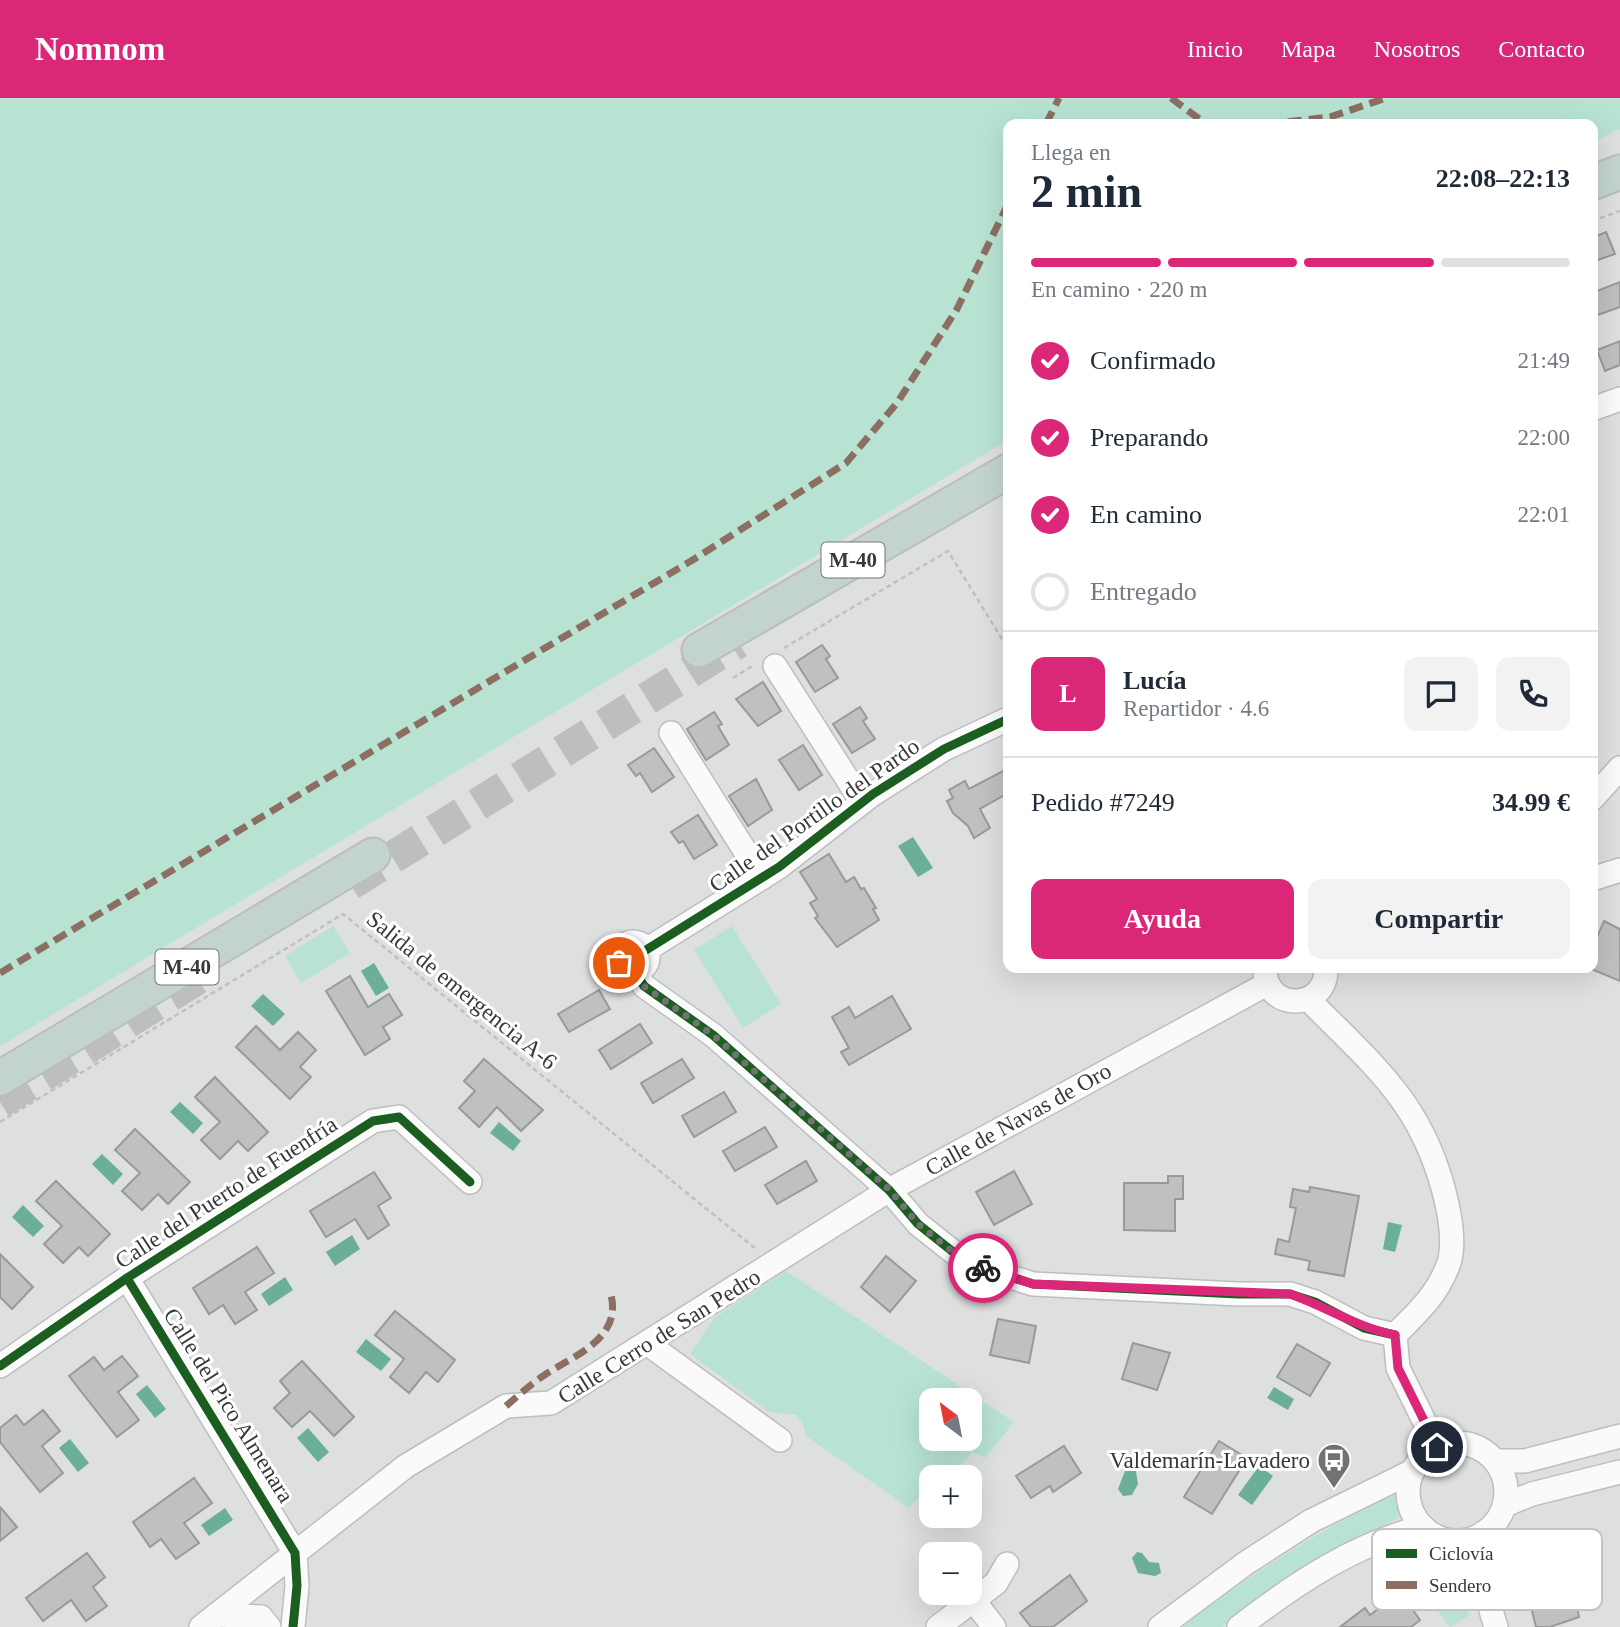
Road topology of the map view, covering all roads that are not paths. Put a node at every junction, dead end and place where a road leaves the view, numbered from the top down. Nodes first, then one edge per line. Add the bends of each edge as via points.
1 (1620, 172) edge
2 (1598, 181) edge
3 (1620, 399) edge
4 (1598, 407) edge
5 (1003, 474) edge
6 (699, 650) dead end
7 (771, 660) road end
8 (1003, 721) edge
9 (671, 733) dead end
10 (1620, 768) edge
11 (1598, 792) edge
12 (862, 802) junction
13 (373, 855) tunnel mouth
14 (1620, 870) edge
15 (1598, 877) edge
16 (762, 878) junction
17 (1326, 973) edge
18 (1266, 976) edge
19 (1308, 999) junction
20 (0, 1079) edge
21 (470, 1182) dead end
22 (889, 1189) junction
23 (775, 1264) joint
24 (127, 1278) junction
25 (1395, 1335) junction
26 (648, 1344) junction
27 (0, 1366) edge
28 (1620, 1436) edge
29 (780, 1440) dead end
30 (1437, 1447) junction
31 (1496, 1461) junction
32 (1413, 1471) junction
33 (1620, 1472) edge
34 (1504, 1505) junction
35 (1423, 1527) junction
36 (1416, 1529) edge
37 (1426, 1529) edge
38 (1488, 1529) edge
39 (1372, 1544) edge
40 (295, 1553) junction
41 (1007, 1564) dead end
42 (982, 1594) edge
43 (968, 1605) edge
44 (977, 1605) edge
45 (1491, 1610) edge
46 (209, 1621) edge
47 (269, 1627) edge
48 (293, 1627) edge
49 (938, 1627) edge
50 (994, 1627) edge
51 (1160, 1627) edge
52 (1239, 1627) edge
53 (1496, 1627) edge

1 - 2 highway
3 - 4 street
5 - 6 highway, M-40
7 - 12 street
8 - 12 street, Calle del Portillo del Pardo via 944,749
9 - 16 street
10 - 11 street
12 - 16 street, Calle del Portillo del Pardo
13 - 20 highway, M-40
14 - 15 street
16 - 22 street, Calle del Portillo del Pardo via 646,950 634,942 624,945 618,953 622,967 635,972 644,986 713,1035
17 - 19 street via 1320,990
18 - 19 street via 1282,999
18 - 22 street, Calle de Navas de Oro
19 - 25 street via 1409,1107 1434,1152 1451,1220 1449,1265 1433,1296
21 - 24 street, Calle del Puerto de Fuenfría via 399,1118 373,1121
22 - 23 street, Calle de Navas de Oro
22 - 25 street via 918,1224 967,1263 1033,1284 1290,1294 1364,1328
23 - 26 street, Calle Cerro de San Pedro
24 - 27 street, Calle del Puerto de Fuenfría
24 - 40 street, Calle del Pico Almenara
25 - 30 street via 1398,1368
26 - 29 street
26 - 40 street, Calle Cerro de San Pedro via 551,1403 506,1406 406,1466
28 - 31 street via 1525,1461
30 - 31 street via 1470,1444
30 - 32 street
31 - 34 street via 1506,1484
32 - 35 street via 1409,1497
32 - 51 street via 1311,1521
33 - 34 street
34 - 38 street
35 - 36 street
35 - 37 street
39 - 52 street via 1335,1561
40 - 46 street, Calle Cerro de San Pedro
40 - 48 street
41 - 42 street via 996,1583
43 - 49 street
44 - 50 street
45 - 53 street
46 - 47 street via 261,1617

